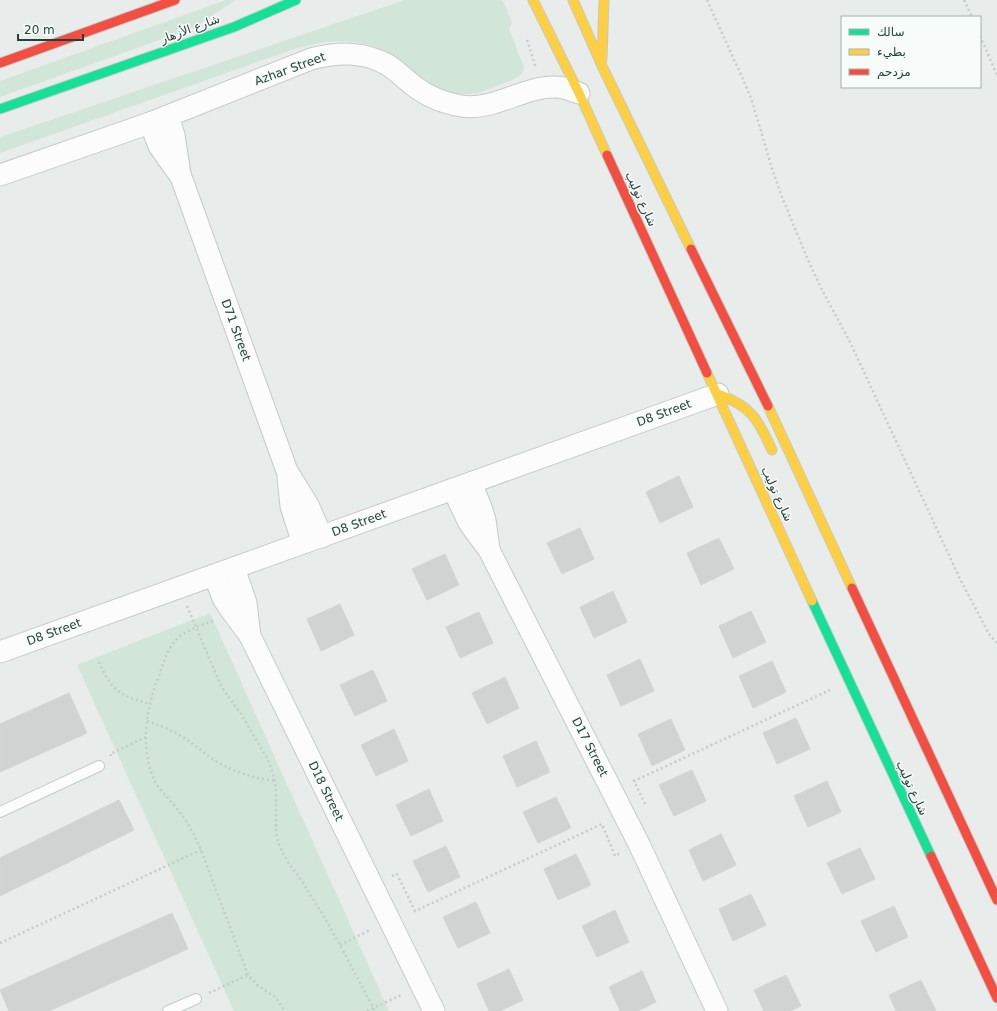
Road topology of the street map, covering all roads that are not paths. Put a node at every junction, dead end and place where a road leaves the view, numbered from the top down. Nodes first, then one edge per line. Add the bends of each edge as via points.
1 (175, 0) edge
2 (296, 0) edge
3 (533, 0) edge
4 (573, 0) edge
5 (604, 0) edge
6 (0, 63) edge
7 (602, 66) junction
8 (579, 94) junction
9 (0, 109) edge
10 (159, 119) junction
11 (0, 175) edge
12 (718, 394) junction
13 (775, 456) dead end
14 (462, 486) junction
15 (806, 510) dead end
16 (820, 517) junction
17 (312, 540) junction
18 (234, 568) junction
19 (214, 575) junction
20 (250, 636) junction
21 (0, 652) edge
22 (99, 766) road end
23 (0, 812) edge
24 (997, 900) edge
25 (196, 998) road end
26 (997, 998) edge
27 (168, 1011) edge
28 (434, 1011) edge
29 (717, 1011) edge

1 - 6 street
2 - 9 street, شارع الأزهار via 234,27
3 - 8 street, شارع توليب
4 - 7 street, شارع توليب
5 - 7 street
7 - 16 street, شارع توليب
8 - 10 street, Azhar Street via 557,87 541,88 480,106 463,106 431,97 374,59 342,53 311,59
8 - 12 street, شارع توليب
10 - 11 street, Azhar Street
10 - 17 street, D71 Street via 174,135 181,177 288,471 308,505
12 - 13 street via 729,397 749,410
12 - 14 street, D8 Street
12 - 26 street, شارع توليب
14 - 17 street, D8 Street
14 - 29 street, D17 Street via 485,520 489,550 639,844
15 - 16 street
16 - 24 street, شارع توليب
17 - 18 street, D8 Street
18 - 19 street, D8 Street
18 - 20 street via 246,603
19 - 20 street, D18 Street via 223,598
19 - 21 street, D8 Street
20 - 28 street, D18 Street
22 - 23 lane
25 - 27 lane

